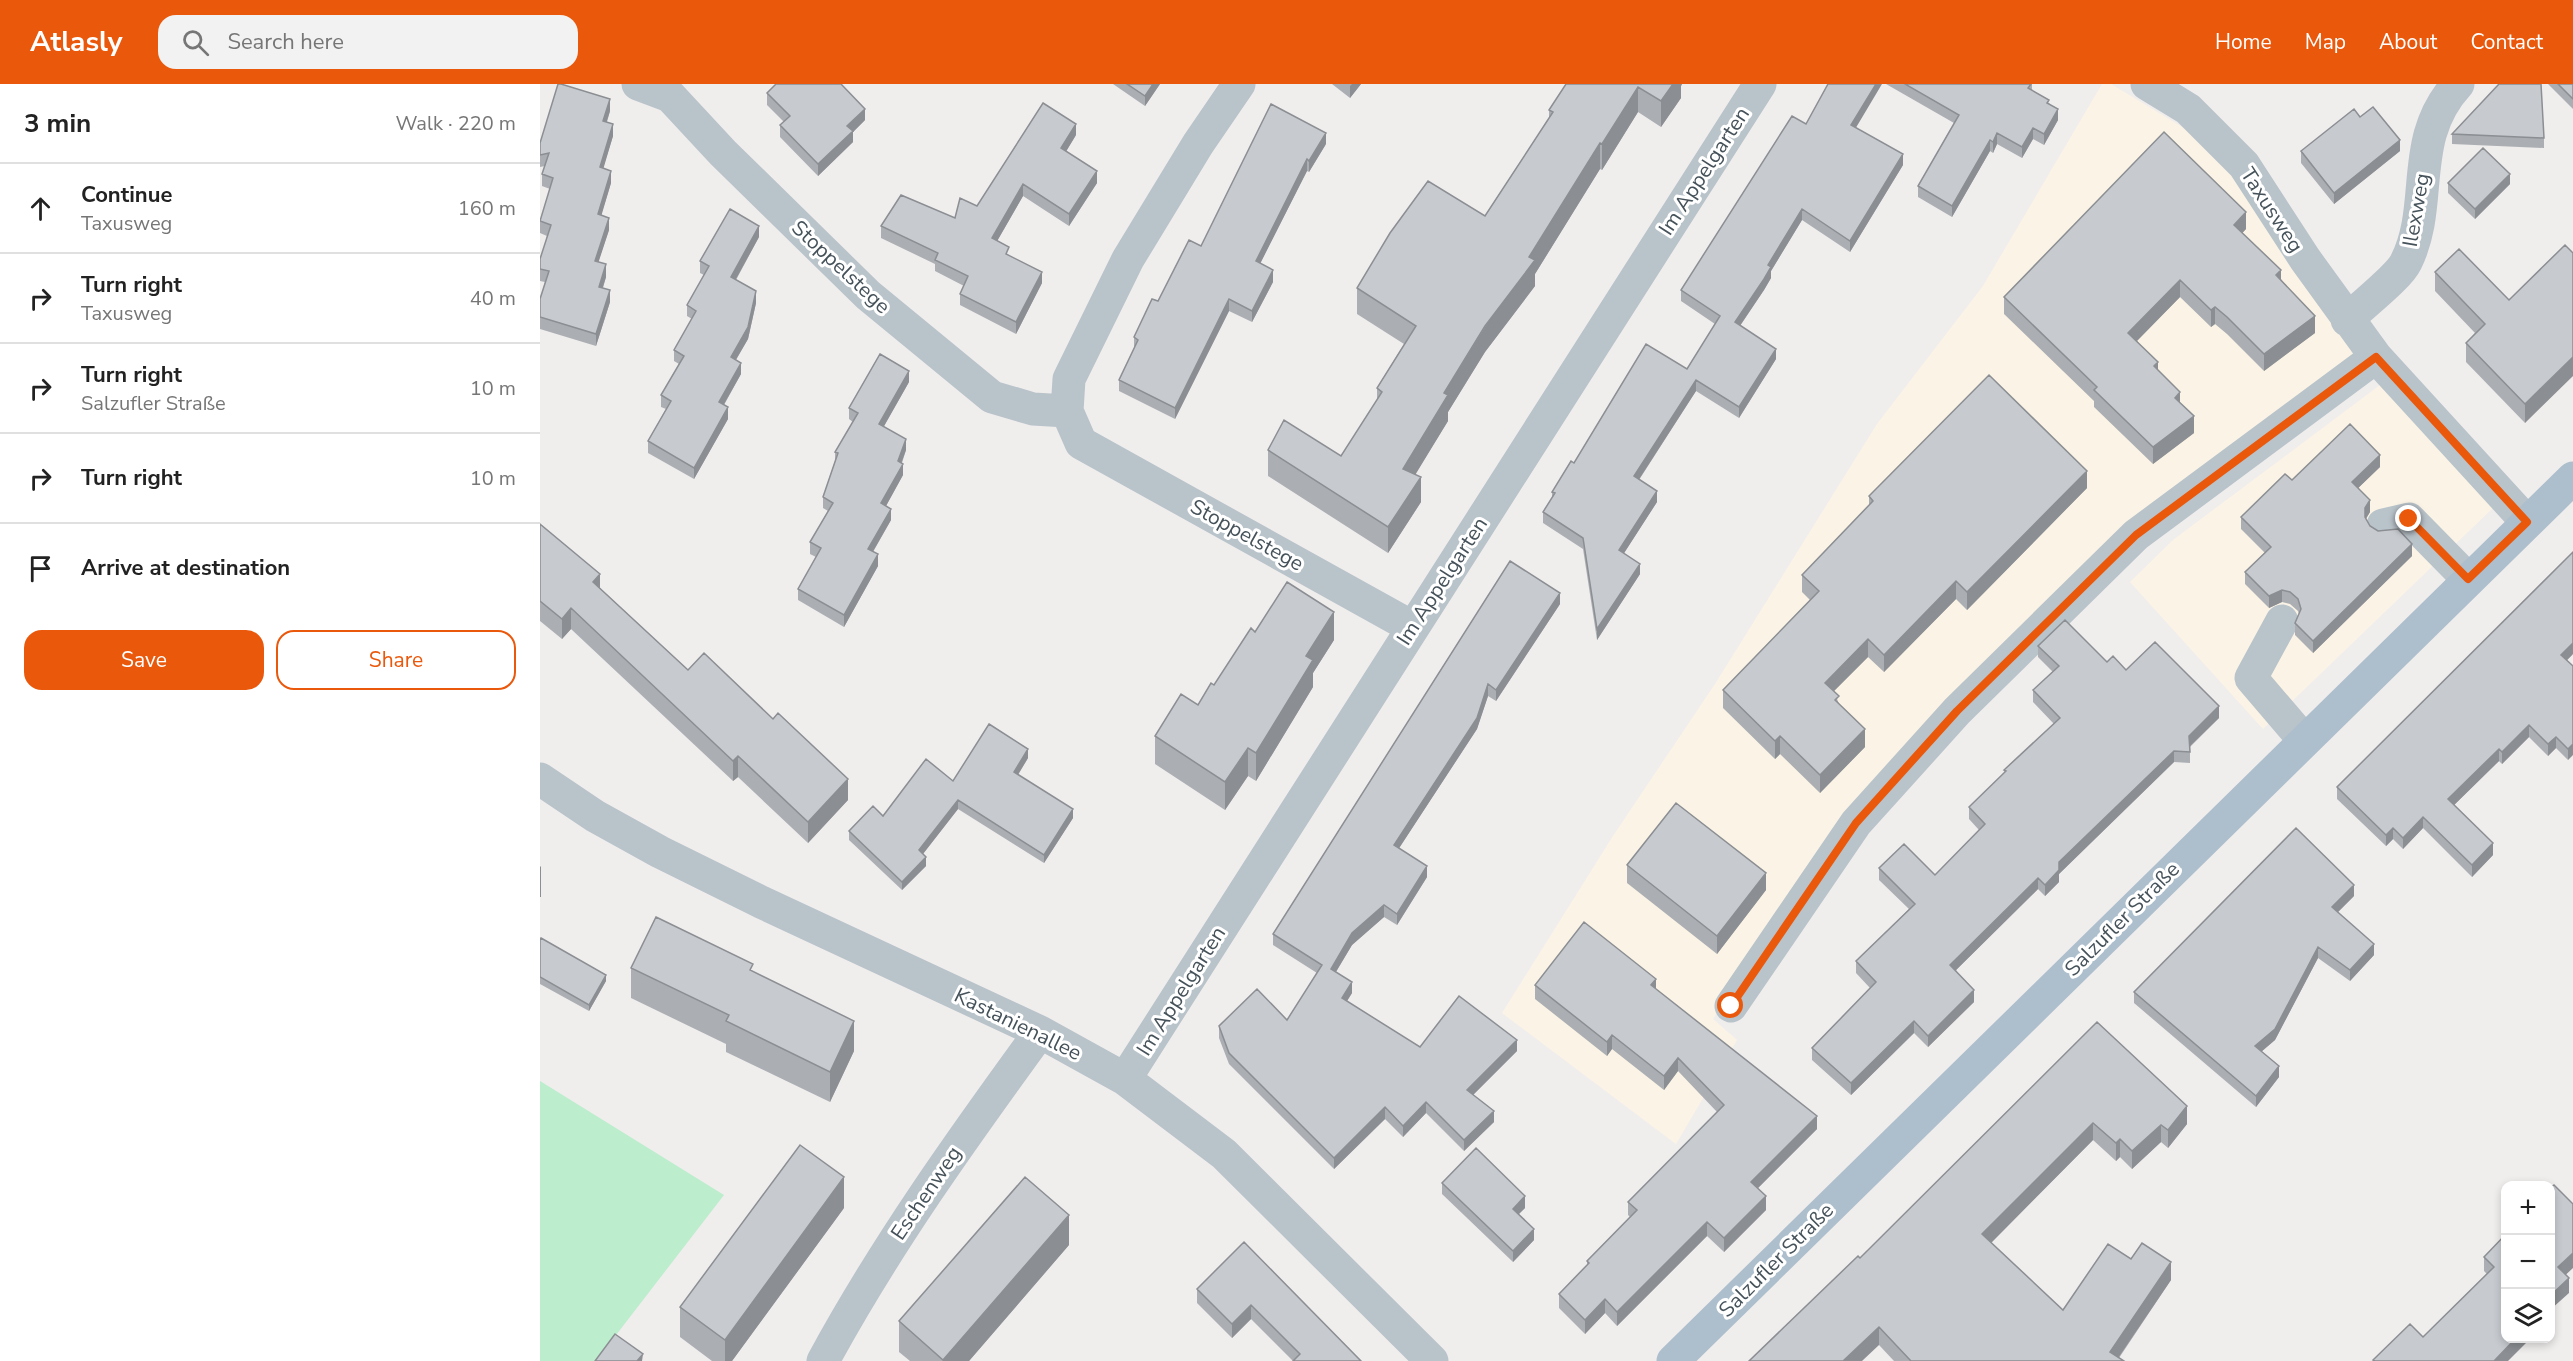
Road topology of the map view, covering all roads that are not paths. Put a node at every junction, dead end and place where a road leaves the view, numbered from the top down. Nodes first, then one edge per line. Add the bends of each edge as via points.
1 (638, 84) edge
2 (1239, 84) edge
3 (1760, 84) edge
4 (2147, 84) edge
5 (2458, 84) edge
6 (2347, 320) junction
7 (2376, 357) junction
8 (1067, 411) junction
9 (2573, 478) edge
10 (2527, 522) junction
11 (2383, 525) dead end
12 (2468, 579) junction
13 (2282, 621) dead end
14 (1412, 627) junction
15 (2304, 740) junction
16 (540, 779) edge
17 (1731, 1006) dead end
18 (1040, 1032) junction
19 (1125, 1078) junction
20 (823, 1361) edge
21 (1432, 1361) edge
22 (1673, 1361) edge

1 - 8 street, Stoppelstege via 670,96 868,295 992,397 1033,409
2 - 8 street, Stoppelstege via 1128,259 1069,379
3 - 14 street, Im Appelgarten
4 - 6 street, Taxusweg via 2188,109 2244,165
5 - 6 street, Ilexweg via 2444,99 2429,131 2413,246 2405,265
6 - 7 street, Taxusweg
7 - 10 street, Taxusweg
7 - 17 street via 2136,535 1957,711 1856,823
8 - 14 street, Stoppelstege via 1081,443
9 - 10 main road, Salzufler Straße
10 - 12 main road, Salzufler Straße
11 - 12 street via 2409,519
12 - 15 main road, Salzufler Straße
13 - 15 street via 2251,678
14 - 19 street, Im Appelgarten
15 - 22 main road, Salzufler Straße
16 - 18 street, Kastanienallee via 594,816 660,852
18 - 19 street, Kastanienallee
18 - 20 street, Eschenweg via 932,1181
19 - 21 street, Kastanienallee via 1224,1154

